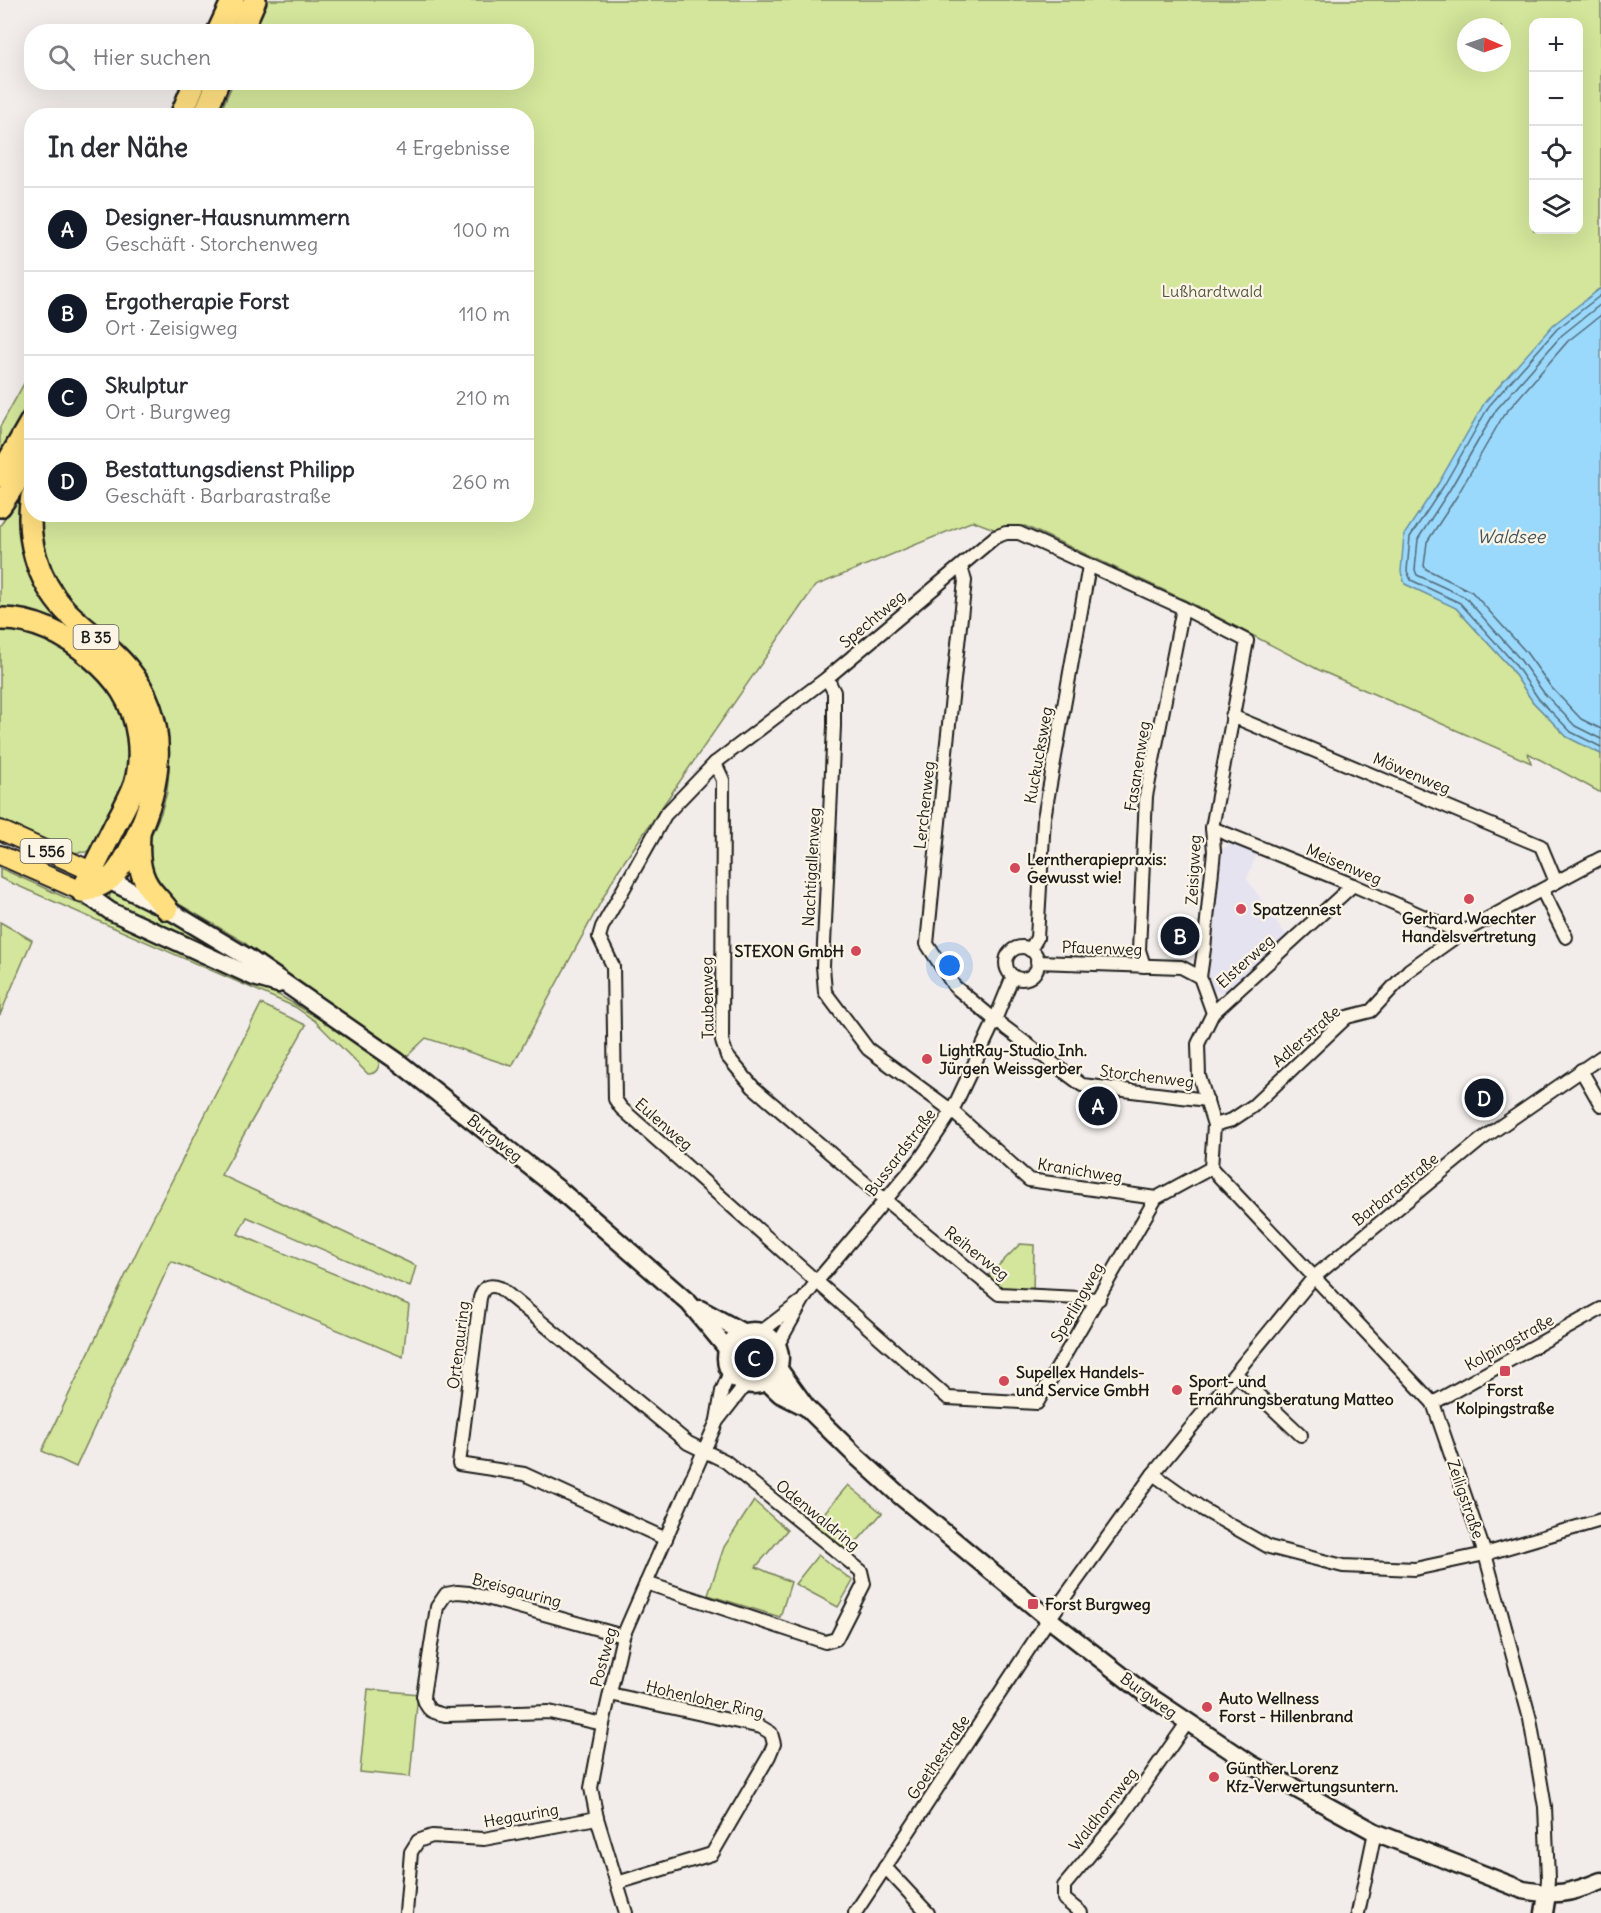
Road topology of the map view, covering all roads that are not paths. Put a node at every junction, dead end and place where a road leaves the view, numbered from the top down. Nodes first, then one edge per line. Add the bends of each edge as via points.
1 (232, 0) edge
2 (255, 0) edge
3 (222, 24) edge
4 (244, 24) edge
5 (192, 90) edge
6 (215, 90) edge
7 (184, 108) edge
8 (207, 108) edge
9 (24, 434) edge
10 (24, 470) edge
11 (0, 476) edge
12 (0, 506) edge
13 (30, 522) edge
14 (1089, 566) junction
15 (961, 567) junction
16 (1183, 608) junction
17 (0, 619) edge
18 (1247, 641) joint
19 (827, 678) junction
20 (1232, 716) junction
21 (716, 763) junction
22 (1212, 828) junction
23 (0, 830) edge
24 (139, 832) junction
25 (0, 855) edge
26 (1601, 858) edge
27 (100, 876) junction
28 (1556, 882) junction
29 (1353, 885) junction
30 (1542, 890) junction
31 (82, 891) junction
32 (167, 909) junction
33 (1461, 933) junction
34 (599, 937) joint
35 (1566, 937) dead end
36 (1030, 950) junction
37 (1037, 962) junction
38 (1144, 966) junction
39 (1012, 976) junction
40 (1200, 977) junction
41 (290, 988) junction
42 (1213, 1013) junction
43 (995, 1020) junction
44 (1601, 1058) edge
45 (1581, 1070) junction
46 (1207, 1100) junction
47 (1601, 1105) edge
48 (952, 1112) junction
49 (1214, 1125) junction
50 (1211, 1168) junction
51 (1156, 1198) junction
52 (885, 1200) junction
53 (1314, 1277) junction
54 (817, 1281) junction
55 (1099, 1299) junction
56 (803, 1300) junction
57 (689, 1303) junction
58 (1601, 1309) edge
59 (752, 1333) junction
60 (777, 1346) junction
61 (728, 1350) junction
62 (778, 1368) junction
63 (730, 1372) junction
64 (1236, 1374) junction
65 (766, 1381) junction
66 (746, 1383) junction
67 (1433, 1403) junction
68 (807, 1408) junction
69 (717, 1421) junction
70 (1301, 1435) dead end
71 (705, 1452) junction
72 (1153, 1474) junction
73 (1601, 1520) edge
74 (666, 1539) junction
75 (1485, 1554) junction
76 (646, 1583) junction
77 (1049, 1619) junction
78 (623, 1636) junction
79 (610, 1694) junction
80 (1187, 1723) junction
81 (603, 1724) junction
82 (597, 1818) junction
83 (1375, 1832) junction
84 (885, 1867) junction
85 (1601, 1881) edge
86 (617, 1884) junction
87 (1547, 1894) junction
88 (406, 1913) edge
89 (626, 1913) edge
90 (855, 1913) edge
91 (928, 1913) edge
92 (1081, 1913) edge
93 (1358, 1913) edge
94 (1544, 1913) edge

1 - 3 highway
2 - 4 highway
5 - 7 highway
6 - 8 highway
9 - 11 highway
10 - 12 highway
13 - 24 highway, B 35 via 36,560 46,584 64,609 129,669 151,710 158,761 152,797
14 - 15 street, Spechtweg via 1019,534 1006,533 995,537
14 - 16 street, Spechtweg
14 - 36 street, Kuckucksweg via 1044,818 1038,938
15 - 19 street, Spechtweg
15 - 43 street, Lerchenweg via 965,581 927,944 954,986
16 - 18 street, Spechtweg
16 - 38 street, Fasanenweg via 1146,796 1139,950
17 - 27 highway via 34,624 85,651 110,674 133,716 139,741 135,783
18 - 20 street, Zeisigweg
19 - 21 street, Spechtweg
19 - 48 street, Nachtigallenweg via 834,692 834,726 825,992 868,1049
20 - 22 street, Zeisigweg
20 - 28 street, Möwenweg via 1541,846
21 - 34 street, Spechtweg via 665,815
21 - 52 street, Taubenweg via 723,780 722,1041 727,1056 753,1087
22 - 29 street, Meisenweg
22 - 40 street, Zeisigweg via 1214,851
23 - 27 main road, L 556
24 - 27 highway, B 35 via 116,874
24 - 32 highway, B 35 via 142,873
25 - 31 main road, L 556
26 - 28 street, Adlerstraße
27 - 31 highway, B 35 via 90,889
27 - 32 street, Burgweg
28 - 30 street, Adlerstraße
29 - 33 street, Meisenweg
29 - 42 street, Elsterweg
30 - 33 street, Adlerstraße
30 - 35 street
31 - 41 street, Burgweg via 110,911 254,977
32 - 41 street, Burgweg
33 - 49 street, Adlerstraße via 1409,970 1371,1011 1347,1017 1253,1106 1232,1120
34 - 54 street, Eulenweg via 613,966 615,1099
36 - 37 street
36 - 39 street via 1020,947 1010,952 1006,962
37 - 38 street, Pfauenweg
37 - 39 street via 1031,975 1022,979
38 - 40 street, Pfauenweg via 1181,968
39 - 43 street, Bussardstraße
40 - 42 street, Zeisigweg
41 - 57 street, Burgweg via 397,1061 477,1123
42 - 46 street via 1198,1044 1199,1077
43 - 46 street, Storchenweg via 1082,1085
43 - 48 street, Bussardstraße
44 - 45 street, Barbarastraße
45 - 47 street
45 - 53 street, Barbarastraße via 1482,1139
46 - 49 street
48 - 51 street, Kranichweg via 1029,1180
48 - 52 street, Bussardstraße via 920,1159
49 - 50 street
50 - 51 street
50 - 53 street, Zeiligstraße
51 - 55 street, Sperlingweg
52 - 54 street, Bussardstraße
52 - 55 street, Reiherweg via 999,1294
53 - 64 street, Barbarastraße
53 - 67 street, Zeiligstraße
54 - 55 street, Sperlingweg via 948,1398 1037,1403
54 - 56 street, Bussardstraße
56 - 59 street, Bussardstraße
56 - 60 street, Bussardstraße
57 - 59 street, Burgweg
57 - 61 street, Burgweg
58 - 67 street, Kolpingstraße
59 - 60 street, Burgweg via 768,1335
59 - 61 street via 731,1342
60 - 62 street
61 - 63 street
62 - 65 street
62 - 68 street, Burgweg
63 - 66 street
63 - 69 street, Postweg
64 - 70 street
64 - 72 street, Barbarastraße
65 - 66 street
65 - 68 street, Burgweg via 780,1394
66 - 69 street, Postweg
67 - 75 street, Zeiligstraße
68 - 77 street, Burgweg via 898,1494
69 - 71 street, Postweg
71 - 74 street, Postweg
71 - 74 street, Ortenauring via 688,1443 500,1288 487,1287 482,1291 459,1464 524,1474
71 - 76 street, Odenwaldring via 725,1461 861,1571 864,1584 836,1639 825,1642
72 - 75 street via 1204,1510 1269,1547 1343,1566 1415,1569
72 - 77 street, Barbarastraße
73 - 75 street
74 - 76 street, Postweg
75 - 87 street, Zeiligstraße via 1530,1719 1545,1808
76 - 78 street, Postweg
77 - 80 street, Burgweg
77 - 84 street, Goethestraße
78 - 79 street, Postweg
78 - 81 street, Breisgauring via 469,1593 446,1594 437,1607 423,1696 425,1706 432,1712 549,1712
79 - 81 street, Postweg
79 - 86 street, Hohenloher Ring via 761,1727 771,1733 774,1744 712,1854
80 - 83 street, Burgweg via 1251,1764
80 - 92 street, Waldhornweg via 1122,1816 1064,1886 1064,1899
81 - 82 street, Postweg via 591,1788
82 - 86 street, Postweg
82 - 88 street, Hegauring via 484,1839 432,1836 418,1841 411,1852
83 - 87 street, Burgweg via 1523,1890
83 - 93 street
84 - 90 street, Goethestraße
84 - 91 street
85 - 87 street, Burgweg via 1577,1891
86 - 89 street, Postweg
87 - 94 street, Zeiligstraße

